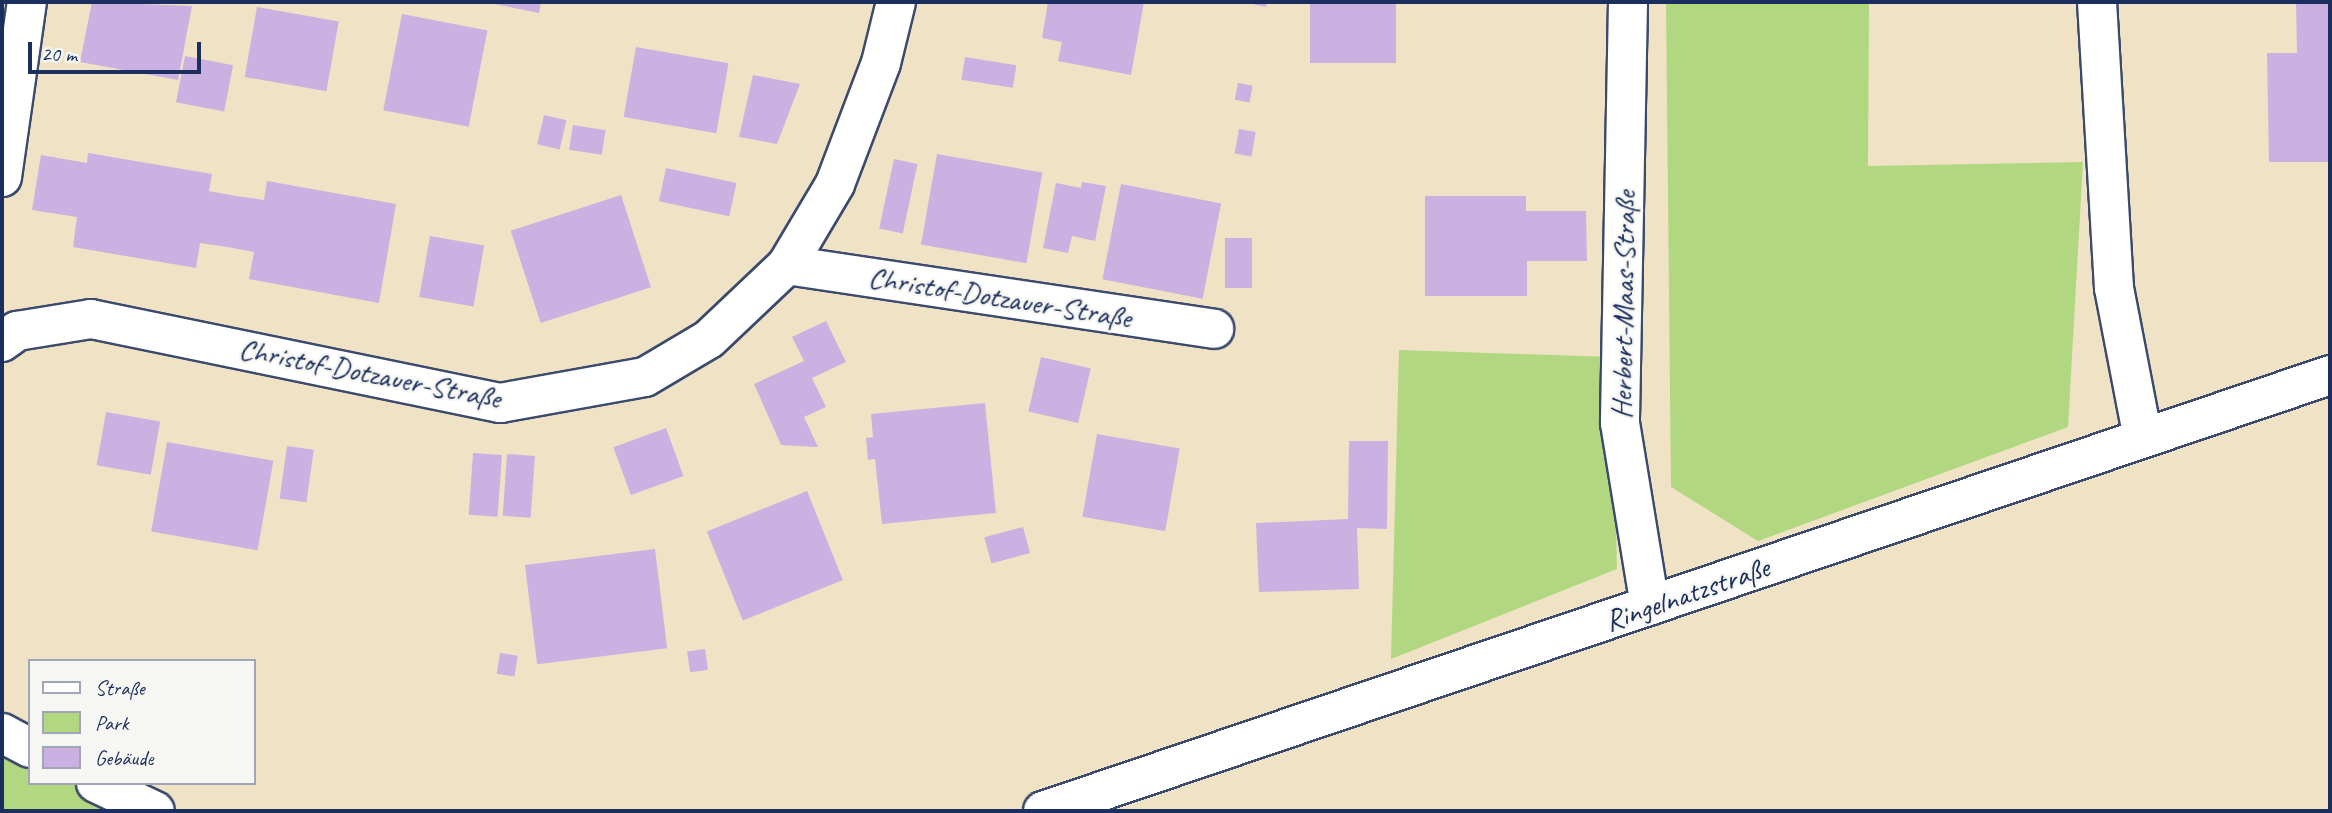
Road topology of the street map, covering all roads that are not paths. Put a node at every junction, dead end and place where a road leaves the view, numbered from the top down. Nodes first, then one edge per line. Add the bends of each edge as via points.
1 (27, 2) edge
2 (896, 2) edge
3 (1628, 2) edge
4 (2097, 2) edge
5 (2, 177) edge
6 (787, 265) junction
7 (1214, 330) dead end
8 (2, 342) edge
9 (2330, 376) edge
10 (2143, 438) junction
11 (1650, 607) junction
12 (2, 733) edge
13 (28, 747) edge
14 (100, 785) edge
15 (155, 811) edge
16 (1043, 811) edge

1 - 5 street
2 - 6 street, Christof-Dotzauer-Straße via 881,63 835,184
3 - 11 street, Herbert-Maas-Straße via 1620,423
4 - 10 street via 2114,288
6 - 7 street, Christof-Dotzauer-Straße
6 - 8 street, Christof-Dotzauer-Straße via 709,340 645,377 500,403 91,319 17,331
9 - 10 street, Ringelnatzstraße
10 - 11 street, Ringelnatzstraße
11 - 16 street, Ringelnatzstraße
12 - 13 street
14 - 15 street

